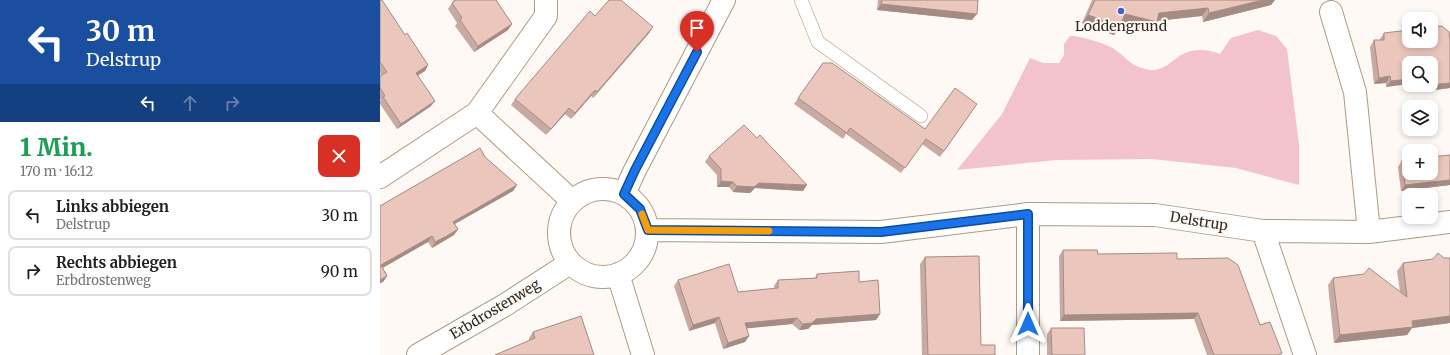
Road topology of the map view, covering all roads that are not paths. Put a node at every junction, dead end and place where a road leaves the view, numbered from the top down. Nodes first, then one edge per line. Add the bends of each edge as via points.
1 (546, 0) edge
2 (724, 0) edge
3 (801, 0) edge
4 (1331, 12) dead end
5 (477, 113) junction
6 (921, 116) dead end
7 (380, 177) edge
8 (624, 194) junction
9 (572, 201) junction
10 (1028, 214) junction
11 (1450, 222) edge
12 (648, 230) junction
13 (1263, 231) junction
14 (1369, 232) junction
15 (570, 263) junction
16 (618, 274) junction
17 (418, 355) edge
18 (643, 355) edge
19 (1028, 355) edge
20 (1305, 355) edge

1 - 5 street via 546,16
2 - 8 street
3 - 6 lane via 818,42
4 - 14 street via 1355,92
5 - 7 street
5 - 9 street
8 - 9 street via 606,188 588,191
8 - 12 street via 640,209
9 - 15 street via 562,215 558,231 561,248
10 - 12 street, Delstrup via 881,232
10 - 13 street, Delstrup via 1155,215
10 - 19 street
11 - 14 street, Delstrup
12 - 16 street via 645,248 634,264
13 - 14 street, Delstrup
13 - 20 street
15 - 16 street via 584,273 601,277
15 - 17 street, Erbdrostenweg via 505,305
16 - 18 street

